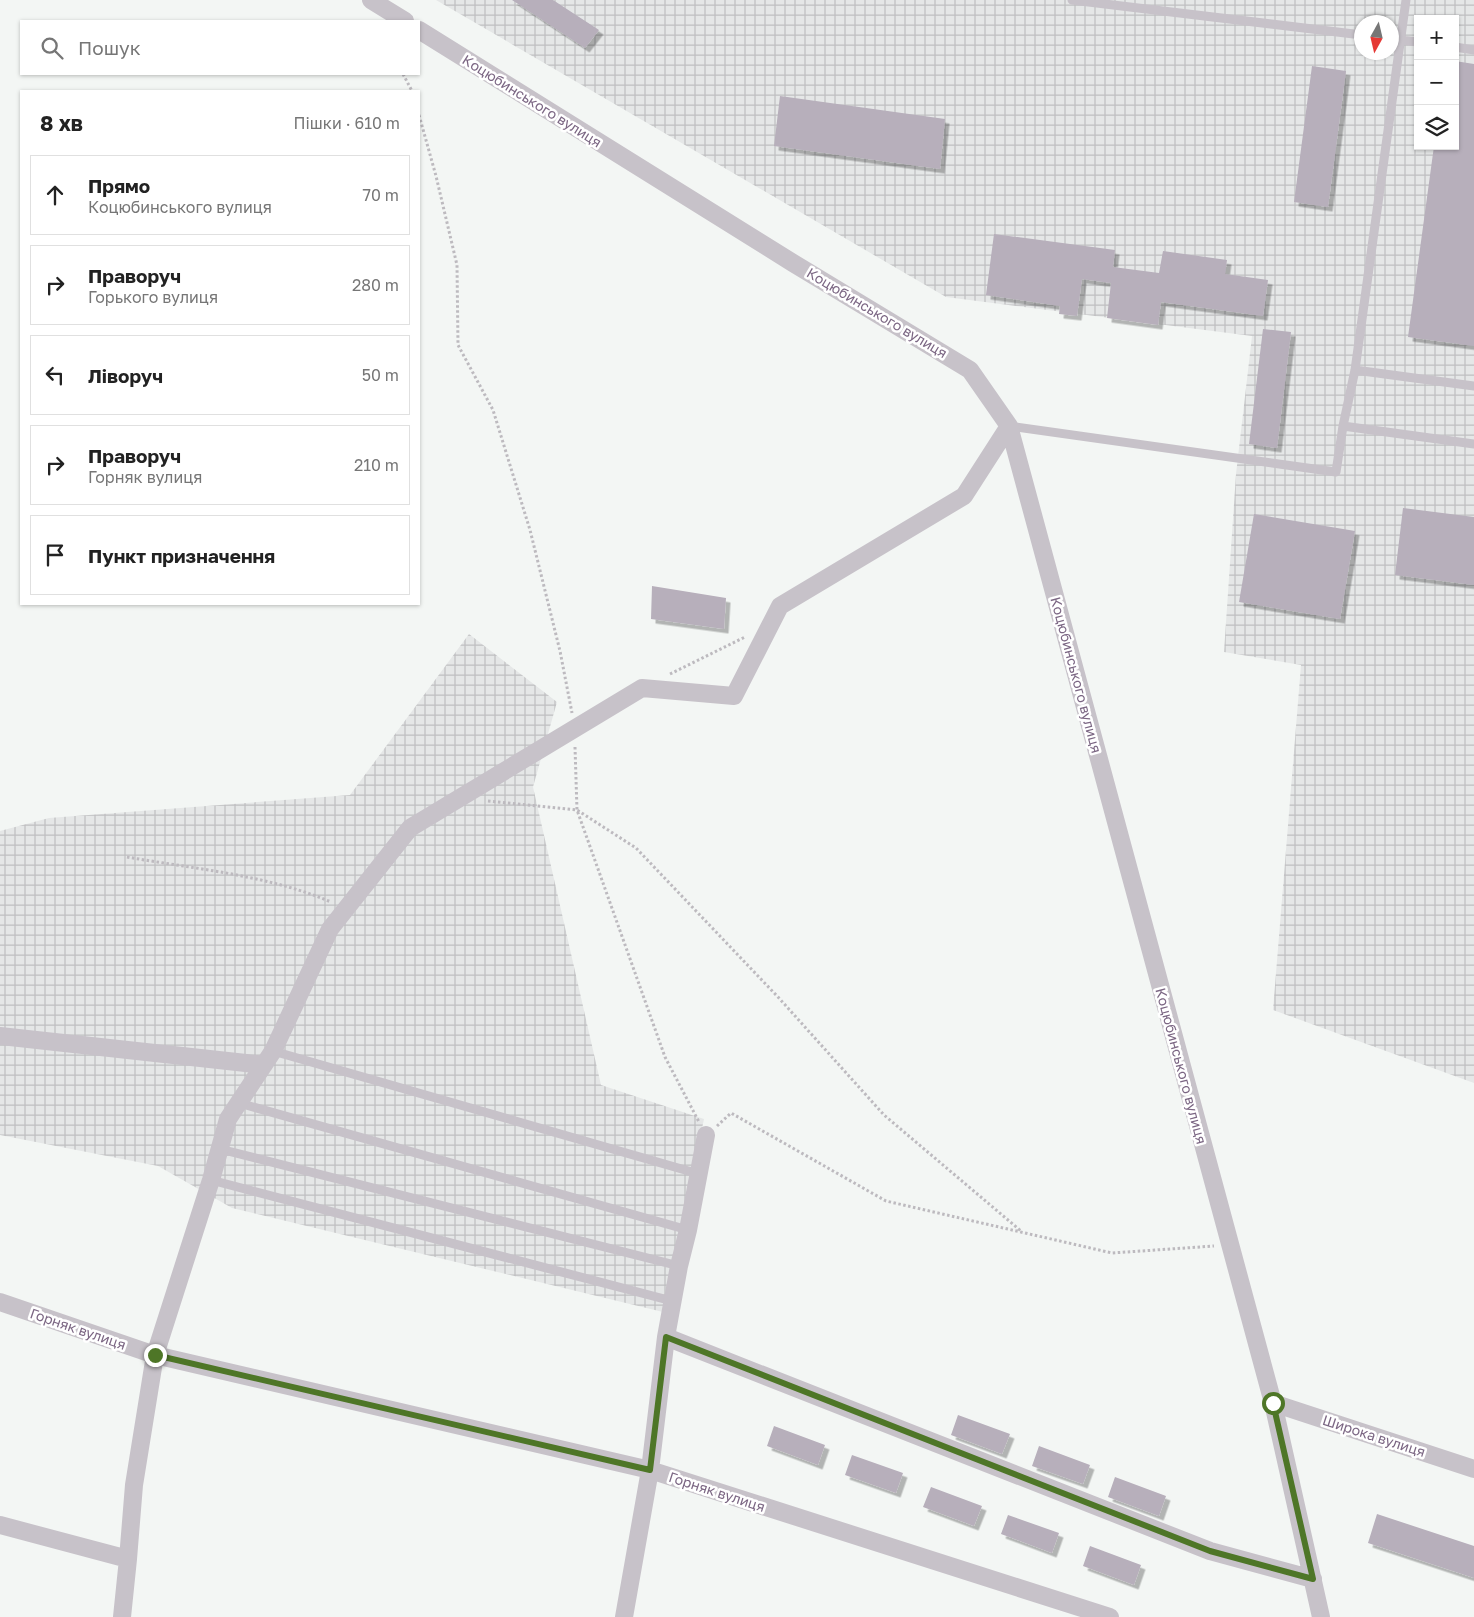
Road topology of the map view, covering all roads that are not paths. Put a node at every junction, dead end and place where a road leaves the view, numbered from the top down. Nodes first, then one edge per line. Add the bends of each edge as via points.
1 (371, 0) edge
2 (1072, 0) edge
3 (1406, 0) edge
4 (403, 20) edge
5 (1399, 27) edge
6 (420, 31) edge
7 (1354, 34) edge
8 (1399, 39) edge
9 (1414, 41) edge
10 (1459, 48) edge
11 (1474, 50) edge
12 (1393, 60) edge
13 (1356, 370) junction
14 (1474, 386) edge
15 (1008, 426) junction
16 (1342, 426) junction
17 (1474, 444) edge
18 (0, 1036) edge
19 (269, 1058) junction
20 (239, 1103) junction
21 (706, 1135) road end
22 (220, 1149) junction
23 (699, 1174) junction
24 (212, 1180) junction
25 (688, 1230) junction
26 (678, 1266) junction
27 (672, 1301) junction
28 (0, 1302) edge
29 (666, 1337) junction
30 (155, 1355) junction
31 (1273, 1403) junction
32 (1474, 1469) edge
33 (650, 1470) junction
34 (0, 1525) edge
35 (128, 1560) junction
36 (1313, 1579) junction
37 (122, 1617) edge
38 (624, 1617) edge
39 (1110, 1617) edge
40 (1321, 1617) edge

1 - 4 street
2 - 7 lane
3 - 5 lane
6 - 15 street, Коцюбинського вулиця via 970,370
8 - 9 lane
10 - 11 lane
12 - 13 lane
13 - 14 lane
13 - 16 lane
15 - 16 lane via 1336,472
15 - 19 street via 964,496 780,606 734,696 642,688 410,828 330,928
15 - 31 street, Коцюбинського вулиця
16 - 17 lane
18 - 19 street
19 - 20 street
19 - 23 lane
20 - 22 street via 228,1119
20 - 25 lane
21 - 23 street
22 - 24 street
22 - 26 lane
23 - 25 street
24 - 27 lane
24 - 30 street
25 - 26 street
26 - 27 street
27 - 29 street
28 - 30 street, Горняк вулиця
29 - 33 street
29 - 36 street via 1210,1551
30 - 33 street, Горняк вулиця
30 - 35 street via 134,1485
31 - 32 street, Широка вулиця
31 - 36 street, Коцюбинського вулиця
33 - 38 street
33 - 39 street, Горняк вулиця
34 - 35 street
35 - 37 street
36 - 40 street, Коцюбинського вулиця

